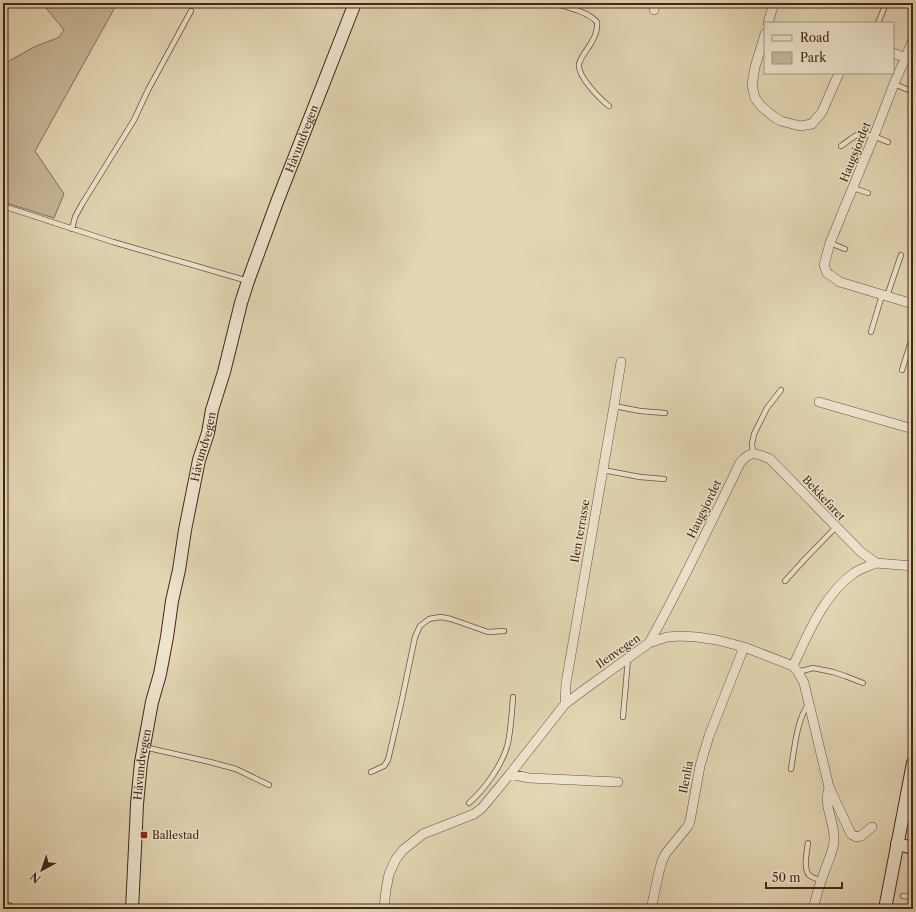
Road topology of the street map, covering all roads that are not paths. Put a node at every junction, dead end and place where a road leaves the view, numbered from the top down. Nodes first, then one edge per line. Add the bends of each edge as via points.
1 (355, 3) edge
2 (552, 3) edge
3 (774, 3) edge
4 (885, 6) dead end
5 (191, 11) dead end
6 (768, 22) edge
7 (878, 22) edge
8 (764, 37) edge
9 (913, 40) edge
10 (894, 53) edge
11 (906, 58) junction
12 (839, 74) edge
13 (894, 84) junction
14 (911, 91) dead end
15 (609, 106) dead end
16 (874, 136) junction
17 (888, 142) dead end
18 (841, 146) dead end
19 (853, 188) junction
20 (868, 194) dead end
21 (3, 206) edge
22 (72, 229) junction
23 (830, 243) junction
24 (845, 249) dead end
25 (901, 255) dead end
26 (248, 281) junction
27 (884, 295) junction
28 (913, 304) edge
29 (871, 332) dead end
30 (913, 335) edge
31 (621, 362) dead end
32 (902, 370) dead end
33 (781, 390) dead end
34 (820, 402) dead end
35 (614, 406) junction
36 (665, 413) dead end
37 (913, 429) edge
38 (753, 453) junction
39 (603, 470) junction
40 (664, 479) dead end
41 (836, 527) junction
42 (876, 563) junction
43 (913, 566) edge
44 (785, 581) dead end
45 (504, 631) dead end
46 (649, 643) junction
47 (744, 647) junction
48 (628, 657) junction
49 (796, 669) junction
50 (863, 683) dead end
51 (513, 697) dead end
52 (565, 704) junction
53 (810, 704) junction
54 (623, 717) dead end
55 (144, 747) junction
56 (913, 764) edge
57 (791, 769) dead end
58 (371, 772) dead end
59 (510, 774) junction
60 (618, 782) dead end
61 (269, 785) dead end
62 (829, 787) junction
63 (469, 803) dead end
64 (872, 827) dead end
65 (808, 843) dead end
66 (897, 844) junction
67 (913, 848) edge
68 (821, 880) junction
69 (903, 896) dead end
70 (913, 897) edge
71 (3, 908) edge
72 (8, 909) edge
73 (132, 909) edge
74 (384, 909) edge
75 (651, 909) edge
76 (813, 909) edge
77 (885, 909) edge

1 - 26 main road, Håvundvegen
2 - 15 lane via 586,14 597,22 595,36 579,65 589,85
3 - 6 street
4 - 7 lane
5 - 22 lane via 134,120 82,204
8 - 12 street via 755,67 753,92 761,106 781,121 800,126 812,124 822,112
9 - 11 street, Haugsjordet
10 - 11 street
11 - 13 street, Haugsjordet
13 - 14 lane
13 - 16 street, Haugsjordet
16 - 17 lane
16 - 18 lane via 858,134
16 - 19 street, Haugsjordet
19 - 20 lane
19 - 23 street, Haugsjordet
21 - 22 lane
22 - 26 lane
23 - 24 lane
23 - 27 street, Haugsjordet via 824,265 827,273 840,282
25 - 27 lane
26 - 55 main road, Håvundvegen via 199,460 167,638
27 - 28 street
27 - 29 lane
30 - 32 lane
31 - 35 street, Ilen terrasse
33 - 38 lane via 767,408 754,434
34 - 37 street
35 - 36 lane
35 - 39 street, Ilen terrasse
38 - 41 street, Bekkefaret via 770,459
38 - 46 street, Haugsjordet via 740,463
39 - 40 lane
39 - 52 street, Ilen terrasse via 566,684
41 - 42 street, Bekkefaret
41 - 44 lane
42 - 43 street
42 - 49 street via 854,573 834,592 813,624
45 - 58 lane via 488,632 441,617 429,619 420,626 415,637 388,760 384,766
46 - 47 street, Ilenvegen via 680,636 717,640
46 - 48 street, Ilenvegen
47 - 49 street, Ilenvegen
47 - 75 street, Ilenlia via 709,736 700,766 690,821 664,857
48 - 52 street, Ilenvegen
48 - 54 lane
49 - 50 lane via 813,668 833,672
49 - 53 street via 804,683
51 - 63 lane via 508,745 495,772
52 - 59 street, Ilenvegen
53 - 57 lane via 800,721
53 - 62 street
55 - 61 lane via 236,769
55 - 73 main road, Håvundvegen via 137,804
56 - 66 main road
59 - 60 street via 529,778
59 - 74 street, Ilenvegen via 474,814 423,834 403,850 389,874
62 - 64 street via 851,834 861,836
62 - 68 street via 827,804 834,841
65 - 68 lane via 807,873
66 - 67 main road
66 - 77 main road
68 - 76 street
69 - 70 lane
71 - 72 main road

